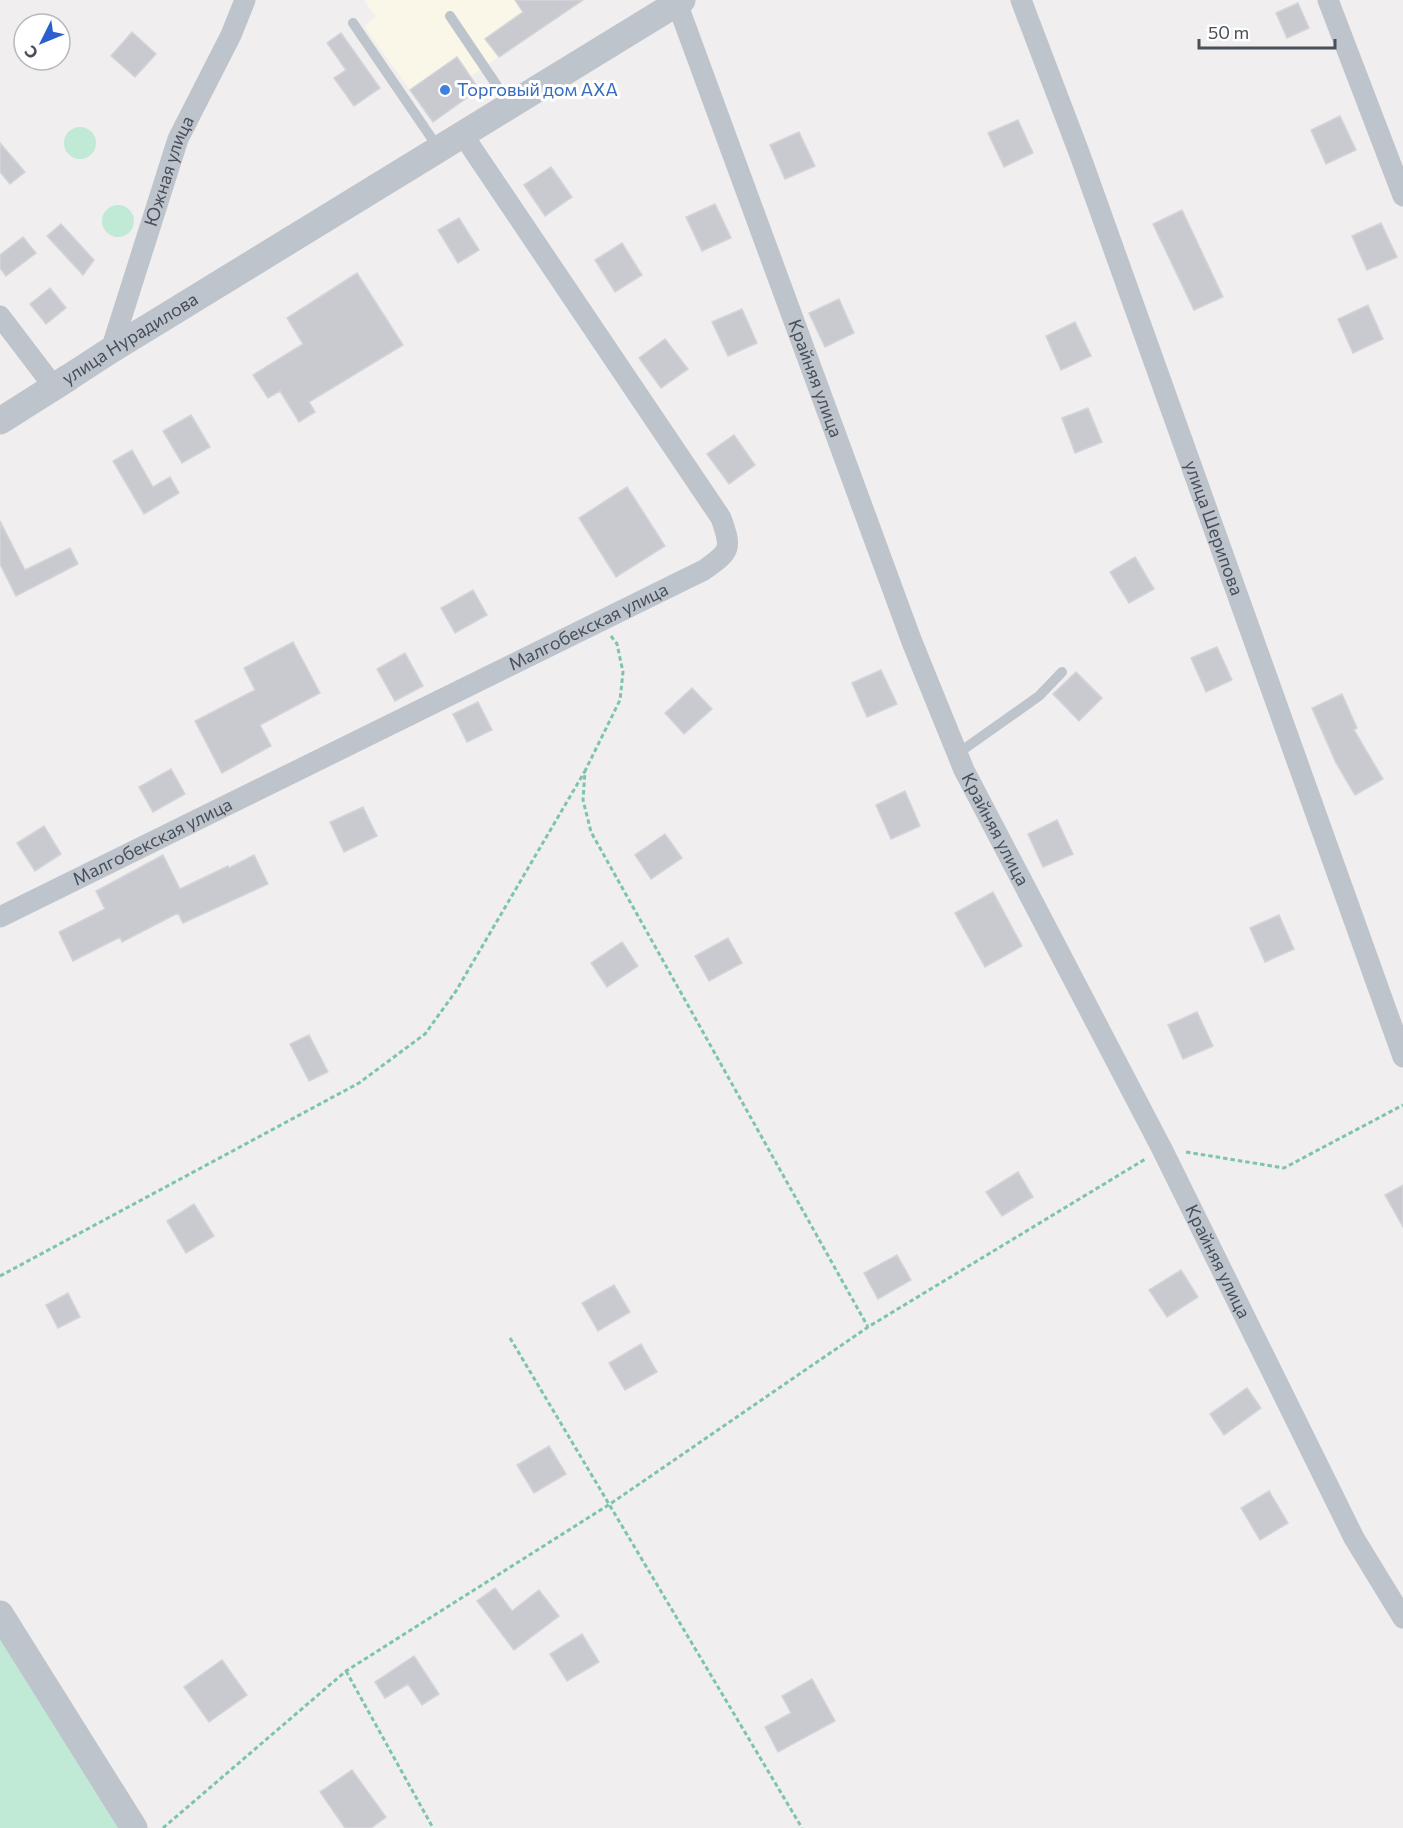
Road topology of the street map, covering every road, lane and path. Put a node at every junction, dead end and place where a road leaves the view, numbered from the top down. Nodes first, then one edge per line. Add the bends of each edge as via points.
1 (245, 0) edge
2 (1021, 0) edge
3 (1328, 0) edge
4 (679, 1) edge
5 (450, 16) dead end
6 (353, 23) dead end
7 (510, 105) junction
8 (463, 135) junction
9 (439, 149) junction
10 (1403, 196) edge
11 (0, 315) edge
12 (111, 350) junction
13 (54, 387) junction
14 (0, 421) edge
15 (600, 621) junction
16 (1062, 672) dead end
17 (957, 754) junction
18 (585, 771) junction
19 (0, 916) edge
20 (1403, 1057) edge
21 (1403, 1105) edge
22 (1162, 1149) junction
23 (0, 1276) edge
24 (868, 1327) junction
25 (510, 1338) dead end
26 (610, 1504) junction
27 (0, 1614) edge
28 (1403, 1618) edge
29 (346, 1671) junction
30 (134, 1828) edge
31 (163, 1828) edge
32 (433, 1828) edge
33 (802, 1828) edge

1 - 12 street, Южная улица via 178,139
2 - 20 street, улица Шерипова
3 - 10 street
4 - 7 street, улица Нурадилова
4 - 17 street, Крайняя улица via 912,642
5 - 7 lane
6 - 9 lane
7 - 8 street, улица Нурадилова
8 - 9 street, улица Нурадилова
8 - 15 street, Малгобекская улица via 722,518 729,540 724,556 704,570
9 - 12 street, улица Нурадилова
9 - 13 street, улица Нурадилова
11 - 13 street
12 - 13 street, улица Нурадилова
13 - 14 street
15 - 18 path via 616,644 623,672 620,700
15 - 19 street, Малгобекская улица
16 - 17 lane via 1039,696
17 - 22 street, Крайняя улица
18 - 23 path via 456,992 425,1034 359,1083
18 - 24 path via 583,800 591,832
21 - 22 path via 1284,1168
22 - 24 path
22 - 28 street, Крайняя улица via 1354,1538
24 - 26 path
25 - 26 path
26 - 29 path
26 - 33 path
27 - 30 street
29 - 31 path
29 - 32 path

